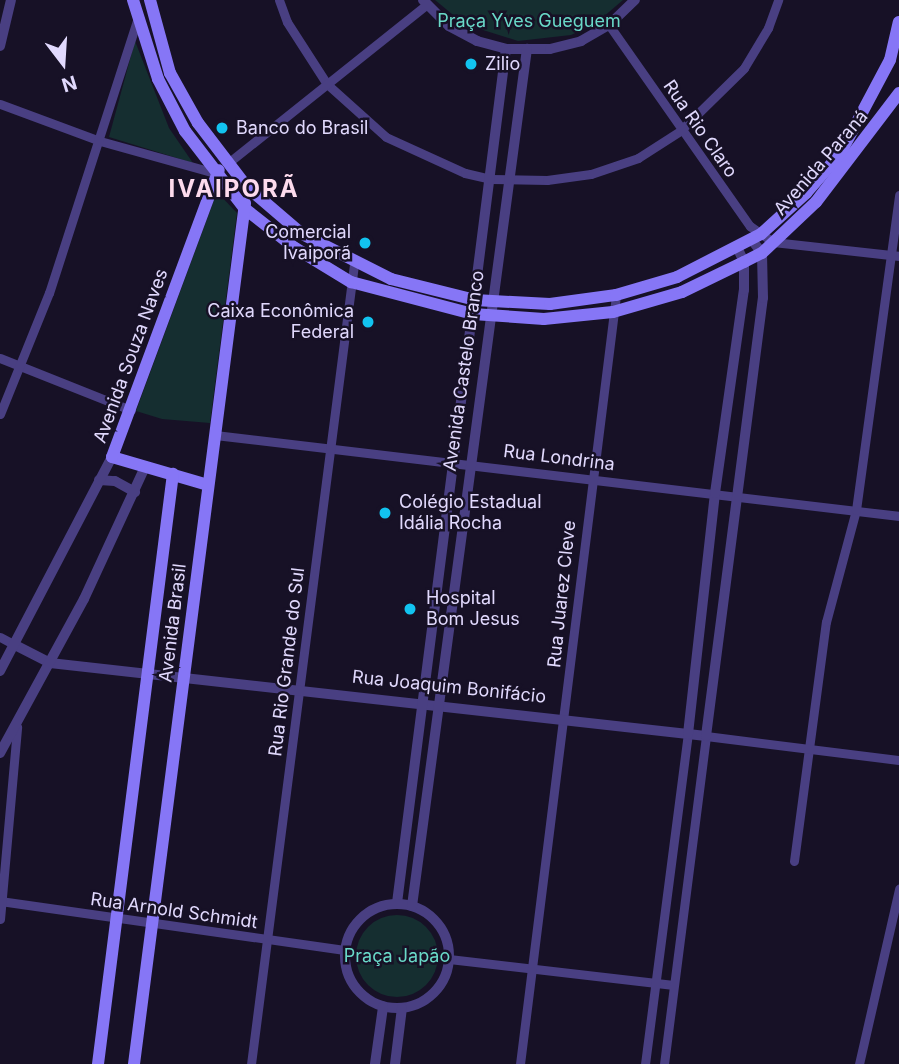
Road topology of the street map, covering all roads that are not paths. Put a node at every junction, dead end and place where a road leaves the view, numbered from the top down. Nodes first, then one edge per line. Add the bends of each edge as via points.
1 (11, 0) edge
2 (133, 0) edge
3 (150, 0) edge
4 (279, 0) edge
5 (635, 0) edge
6 (778, 0) edge
7 (425, 3) edge
8 (137, 20) junction
9 (609, 25) junction
10 (899, 25) edge
11 (0, 46) edge
12 (506, 49) junction
13 (527, 49) junction
14 (327, 84) junction
15 (899, 93) edge
16 (0, 104) edge
17 (680, 131) junction
18 (100, 141) junction
19 (228, 163) junction
20 (215, 173) junction
21 (490, 179) junction
22 (507, 180) junction
23 (247, 187) junction
24 (899, 195) edge
25 (244, 208) junction
26 (757, 237) junction
27 (773, 242) junction
28 (738, 249) junction
29 (762, 253) junction
30 (896, 256) edge
31 (744, 262) junction
32 (354, 264) junction
33 (351, 282) junction
34 (616, 295) junction
35 (475, 300) junction
36 (491, 308) junction
37 (613, 312) junction
38 (473, 314) junction
39 (0, 358) edge
40 (21, 366) junction
41 (131, 410) junction
42 (0, 414) edge
43 (215, 435) junction
44 (330, 446) junction
45 (112, 457) junction
46 (454, 461) junction
47 (468, 462) junction
48 (145, 467) junction
49 (173, 474) junction
50 (590, 478) junction
51 (99, 480) junction
52 (208, 485) junction
53 (135, 492) junction
54 (715, 493) junction
55 (736, 494) junction
56 (856, 510) junction
57 (899, 516) edge
58 (0, 636) edge
59 (15, 645) junction
60 (50, 663) junction
61 (0, 671) edge
62 (146, 674) junction
63 (184, 679) junction
64 (299, 688) junction
65 (423, 702) junction
66 (439, 704) junction
67 (565, 718) junction
68 (17, 727) junction
69 (688, 734) junction
70 (706, 736) junction
71 (810, 749) junction
72 (0, 753) edge
73 (899, 760) edge
74 (794, 861) dead end
75 (899, 889) edge
76 (1, 901) edge
77 (397, 904) junction
78 (412, 906) junction
79 (0, 919) edge
80 (116, 919) junction
81 (152, 924) junction
82 (267, 939) junction
83 (345, 950) junction
84 (449, 959) junction
85 (531, 967) junction
86 (656, 982) junction
87 (673, 985) junction
88 (383, 1007) junction
89 (402, 1008) junction
90 (98, 1064) edge
91 (134, 1064) edge
92 (251, 1064) edge
93 (375, 1064) edge
94 (395, 1064) edge
95 (520, 1064) edge
96 (645, 1064) edge
97 (664, 1064) edge
98 (859, 1064) edge

1 - 11 street
2 - 8 main road, Avenida Paraná
3 - 19 main road, Avenida Paraná via 170,73 198,123
4 - 14 street via 287,22
5 - 9 street
6 - 17 street via 768,28 744,68
7 - 12 street via 477,41
7 - 14 street
8 - 18 street
8 - 20 main road, Avenida Paraná via 158,79
9 - 13 street via 581,41 550,50
9 - 17 street, Rua Rio Claro
10 - 26 main road, Avenida Paraná via 890,60 840,154 806,193
12 - 13 street
12 - 21 street, Avenida Castelo Branco
13 - 22 street, Avenida Castelo Branco
14 - 19 street
14 - 21 street via 386,137 426,158
15 - 27 main road, Avenida Paraná via 850,161
16 - 18 street
17 - 22 street via 638,158 591,174
17 - 26 street, Rua Rio Claro
18 - 20 street
18 - 40 street
19 - 20 main road
19 - 23 main road, Avenida Paraná
20 - 25 main road, Avenida Paraná
20 - 41 main road, Avenida Souza Naves
21 - 22 street
21 - 35 street, Avenida Castelo Branco
22 - 36 street, Avenida Castelo Branco
23 - 25 main road, Avenida Brasil
23 - 32 main road, Avenida Paraná via 302,234
24 - 30 street
25 - 33 main road, Avenida Paraná via 295,248
25 - 43 main road, Avenida Brasil
26 - 27 street, Rua Rio Claro
26 - 28 main road, Avenida Paraná
26 - 29 street
27 - 29 main road, Avenida Paraná
27 - 30 street
28 - 31 street
28 - 34 main road, Avenida Paraná via 677,277
29 - 31 main road, Avenida Paraná
29 - 55 street via 763,298
30 - 56 street
31 - 37 main road, Avenida Paraná via 682,292
31 - 54 street
32 - 33 street, Rua Rio Grande do Sul
32 - 35 main road, Avenida Paraná via 391,279
33 - 38 main road, Avenida Paraná
33 - 44 street, Rua Rio Grande do Sul
34 - 36 main road, Avenida Paraná
34 - 37 street, Rua Juarez Cleve
35 - 36 main road, Avenida Paraná
35 - 38 street, Avenida Castelo Branco
36 - 37 main road, Avenida Paraná via 544,318
36 - 38 main road, Avenida Paraná
36 - 47 street, Avenida Castelo Branco
37 - 50 street, Rua Juarez Cleve
38 - 46 street, Avenida Castelo Branco
39 - 40 street
40 - 41 street
40 - 42 street
41 - 45 main road, Avenida Souza Naves
43 - 44 street, Rua Londrina
43 - 52 main road, Avenida Brasil
44 - 46 street, Rua Londrina
44 - 64 street, Rua Rio Grande do Sul
45 - 48 main road
45 - 51 street, Avenida Souza Naves
46 - 47 street, Rua Londrina
46 - 65 street, Avenida Castelo Branco
47 - 50 street, Rua Londrina
47 - 66 street, Avenida Castelo Branco
48 - 49 main road
48 - 53 street
49 - 52 main road
49 - 62 main road, Avenida Brasil
50 - 54 street, Rua Londrina
50 - 67 street, Rua Juarez Cleve
51 - 53 street via 115,481
51 - 59 street, Avenida Souza Naves
52 - 63 main road, Avenida Brasil
53 - 60 street
54 - 55 street, Rua Londrina
54 - 69 street
55 - 56 street, Rua Londrina
55 - 70 street
56 - 57 street, Rua Londrina
56 - 71 street via 826,622
58 - 59 street, Rua Joaquim Bonifácio
59 - 60 street, Rua Joaquim Bonifácio
59 - 61 street, Avenida Souza Naves
60 - 62 street, Rua Joaquim Bonifácio
60 - 68 street
62 - 63 street, Rua Joaquim Bonifácio
62 - 80 main road, Avenida Brasil
63 - 64 street, Rua Joaquim Bonifácio
63 - 81 main road, Avenida Brasil
64 - 65 street, Rua Joaquim Bonifácio
64 - 82 street, Rua Rio Grande do Sul
65 - 66 street, Rua Joaquim Bonifácio
65 - 77 street, Avenida Castelo Branco
66 - 67 street, Rua Joaquim Bonifácio
66 - 78 street, Avenida Castelo Branco
67 - 69 street, Rua Joaquim Bonifácio
67 - 85 street, Rua Juarez Cleve
68 - 72 street
68 - 76 street
69 - 70 street, Rua Joaquim Bonifácio
69 - 86 street
70 - 71 street, Rua Joaquim Bonifácio
70 - 87 street
71 - 73 street, Rua Joaquim Bonifácio
71 - 74 street
75 - 98 street
76 - 79 street
76 - 80 street, Rua Arnold Schmidt
77 - 78 street
77 - 83 street via 375,909 357,922
78 - 84 street via 437,921 445,934
80 - 81 street, Rua Arnold Schmidt
80 - 90 main road, Avenida Brasil
81 - 82 street, Rua Arnold Schmidt
81 - 91 main road, Avenida Brasil
82 - 83 street, Rua Arnold Schmidt
82 - 92 street, Rua Rio Grande do Sul
83 - 88 street via 349,979 363,996
84 - 85 street
84 - 89 street via 434,993
85 - 86 street
85 - 95 street, Rua Juarez Cleve
86 - 87 street
86 - 96 street
87 - 97 street
88 - 89 street
88 - 93 street
89 - 94 street

